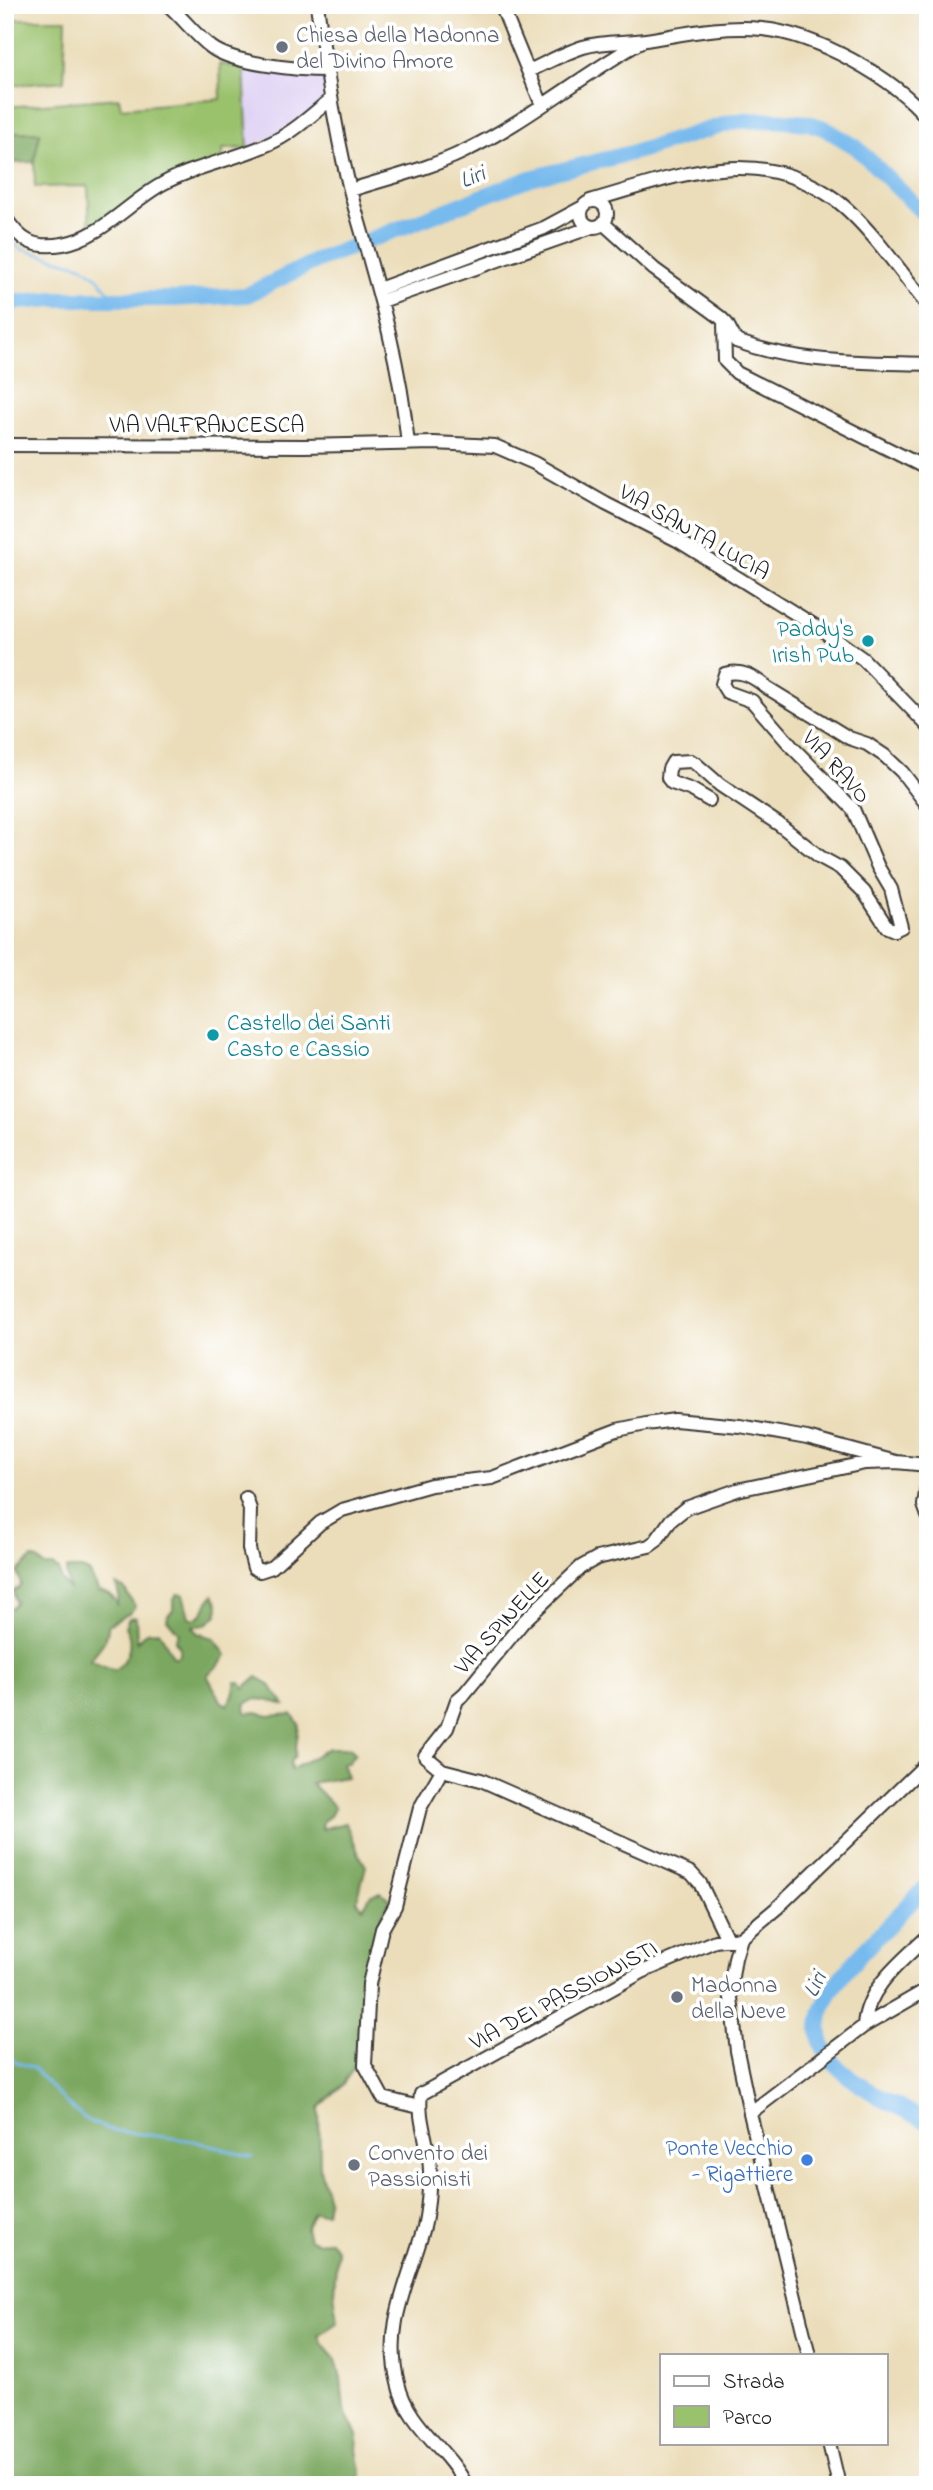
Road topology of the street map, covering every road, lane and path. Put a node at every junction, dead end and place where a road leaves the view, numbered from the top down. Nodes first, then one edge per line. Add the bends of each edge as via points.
1 (168, 5) edge
2 (317, 5) edge
3 (501, 5) edge
4 (645, 40) junction
5 (327, 70) junction
6 (529, 71) junction
7 (331, 99) junction
8 (542, 105) junction
9 (928, 119) edge
10 (351, 190) junction
11 (587, 204) junction
12 (5, 217) edge
13 (597, 225) junction
14 (380, 295) junction
15 (928, 306) edge
16 (724, 321) junction
17 (928, 364) edge
18 (5, 444) edge
19 (408, 444) junction
20 (928, 469) edge
21 (928, 726) edge
22 (709, 800) dead end
23 (928, 806) edge
24 (896, 1462) junction
25 (928, 1465) edge
26 (928, 1480) edge
27 (246, 1498) dead end
28 (928, 1516) edge
29 (928, 1762) edge
30 (442, 1770) junction
31 (928, 1936) edge
32 (741, 1938) junction
33 (727, 1939) junction
34 (928, 1989) edge
35 (861, 2029) junction
36 (419, 2107) junction
37 (750, 2113) junction
38 (809, 2354) edge
39 (829, 2444) edge
40 (466, 2485) edge
41 (839, 2485) edge

1 - 5 street via 224,55 296,70
2 - 5 street
3 - 6 street
4 - 6 street via 583,47
4 - 8 street
4 - 9 street via 688,31 740,28 805,38 894,88
5 - 7 street
6 - 8 street
7 - 10 street
7 - 12 street via 274,141 162,184 73,242 28,242
8 - 10 street via 462,153
10 - 14 street
11 - 13 street via 582,219
11 - 13 street via 599,202 605,207 607,216
11 - 14 street via 544,228
11 - 15 street via 709,168 764,169 789,175 837,201
13 - 14 street
13 - 16 street
14 - 19 street via 403,394
16 - 17 street via 736,341 783,355
16 - 20 street via 725,361 737,373
18 - 19 street, VIA VALFRANCESCA
19 - 21 street, VIA SANTA LUCIA via 495,446 677,540 863,659
22 - 23 street, VIA RAVO via 672,783 668,778 673,762 691,761 700,766 720,785 840,868 887,927 901,927 891,889 853,809 752,701 727,692 722,684 729,672 755,678 849,738 867,744 902,772
24 - 25 street, VIA SPINELLE
24 - 27 street via 740,1426 675,1420 646,1424 618,1430 492,1478 430,1485 342,1510 320,1523 272,1567 260,1571 254,1568 248,1549 250,1509
24 - 30 street, VIA SPINELLE via 865,1463 718,1495 686,1508 649,1546 597,1558 581,1567 523,1622 457,1700 447,1728 425,1756
26 - 28 street via 924,1505
29 - 32 street
30 - 33 street via 481,1780 691,1873
30 - 36 street via 420,1808 395,1906 382,1929 368,1997 365,2065 383,2098
31 - 35 street via 872,1996
32 - 33 street, VIA DEI PASSIONISTI
32 - 37 street via 730,1989
33 - 36 street, VIA DEI PASSIONISTI via 642,1972 421,2094
34 - 35 street
35 - 37 street
36 - 40 street via 430,2170 424,2225 399,2300 392,2346 398,2385 415,2421
37 - 38 street
39 - 41 street

